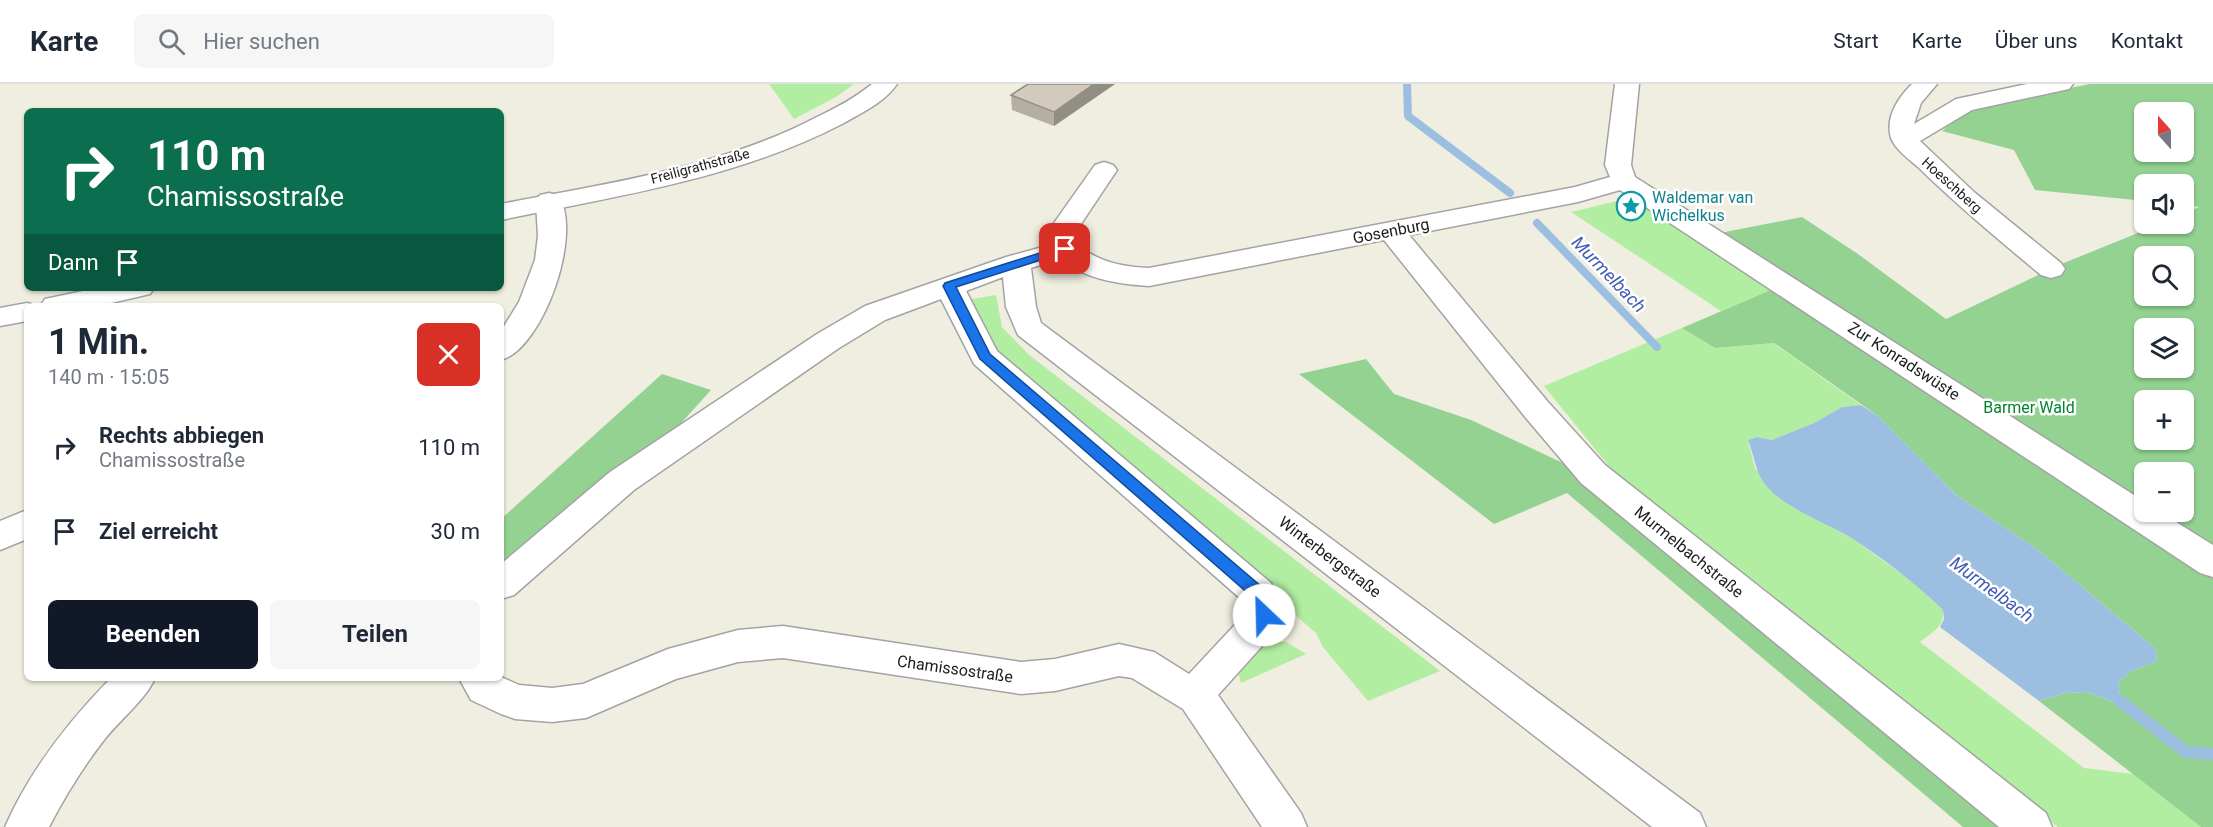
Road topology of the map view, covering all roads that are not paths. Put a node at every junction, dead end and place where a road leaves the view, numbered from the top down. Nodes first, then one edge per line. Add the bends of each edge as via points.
1 (885, 84) edge
2 (1627, 84) edge
3 (1925, 84) edge
4 (2061, 84) edge
5 (1904, 140) junction
6 (1104, 170) dead end
7 (1624, 181) junction
8 (549, 201) junction
9 (504, 211) edge
10 (1392, 232) junction
11 (1065, 249) junction
12 (1016, 263) junction
13 (2051, 269) dead end
14 (949, 286) junction
15 (126, 291) edge
16 (69, 303) edge
17 (24, 313) edge
18 (0, 317) edge
19 (504, 346) edge
20 (24, 525) edge
21 (0, 537) edge
22 (2213, 563) edge
23 (504, 582) edge
24 (133, 681) edge
25 (480, 681) edge
26 (1195, 694) junction
27 (26, 827) edge
28 (1286, 827) edge
29 (1685, 827) edge
30 (2031, 827) edge

1 - 8 street, Freiligrathstraße via 837,117 749,154 705,168
2 - 7 street via 1618,165
3 - 5 street via 1904,110
4 - 5 street via 1964,104
5 - 13 street, Hoeschberg via 1965,198
6 - 11 street via 1061,233
7 - 10 street, Gosenburg
7 - 22 street, Zur Konradswüste
8 - 9 street, Freiligrathstraße
8 - 19 street via 551,249 545,277 527,315
10 - 11 street, Gosenburg via 1149,277 1096,269
10 - 30 street, Murmelbachstraße via 1593,474
11 - 12 street
12 - 14 street
12 - 29 street, Winterbergstraße via 1021,307 1028,328
14 - 23 street via 875,313 767,381 622,481
14 - 26 street via 985,357 1258,593 1264,615 1259,624
15 - 16 street
17 - 18 street
20 - 21 street
24 - 27 street via 91,726 51,781
25 - 26 street, Chamissostraße via 484,687 515,702 552,705 586,701 668,665 738,646 783,642 1021,678 1055,675 1119,660 1140,663
26 - 28 street

